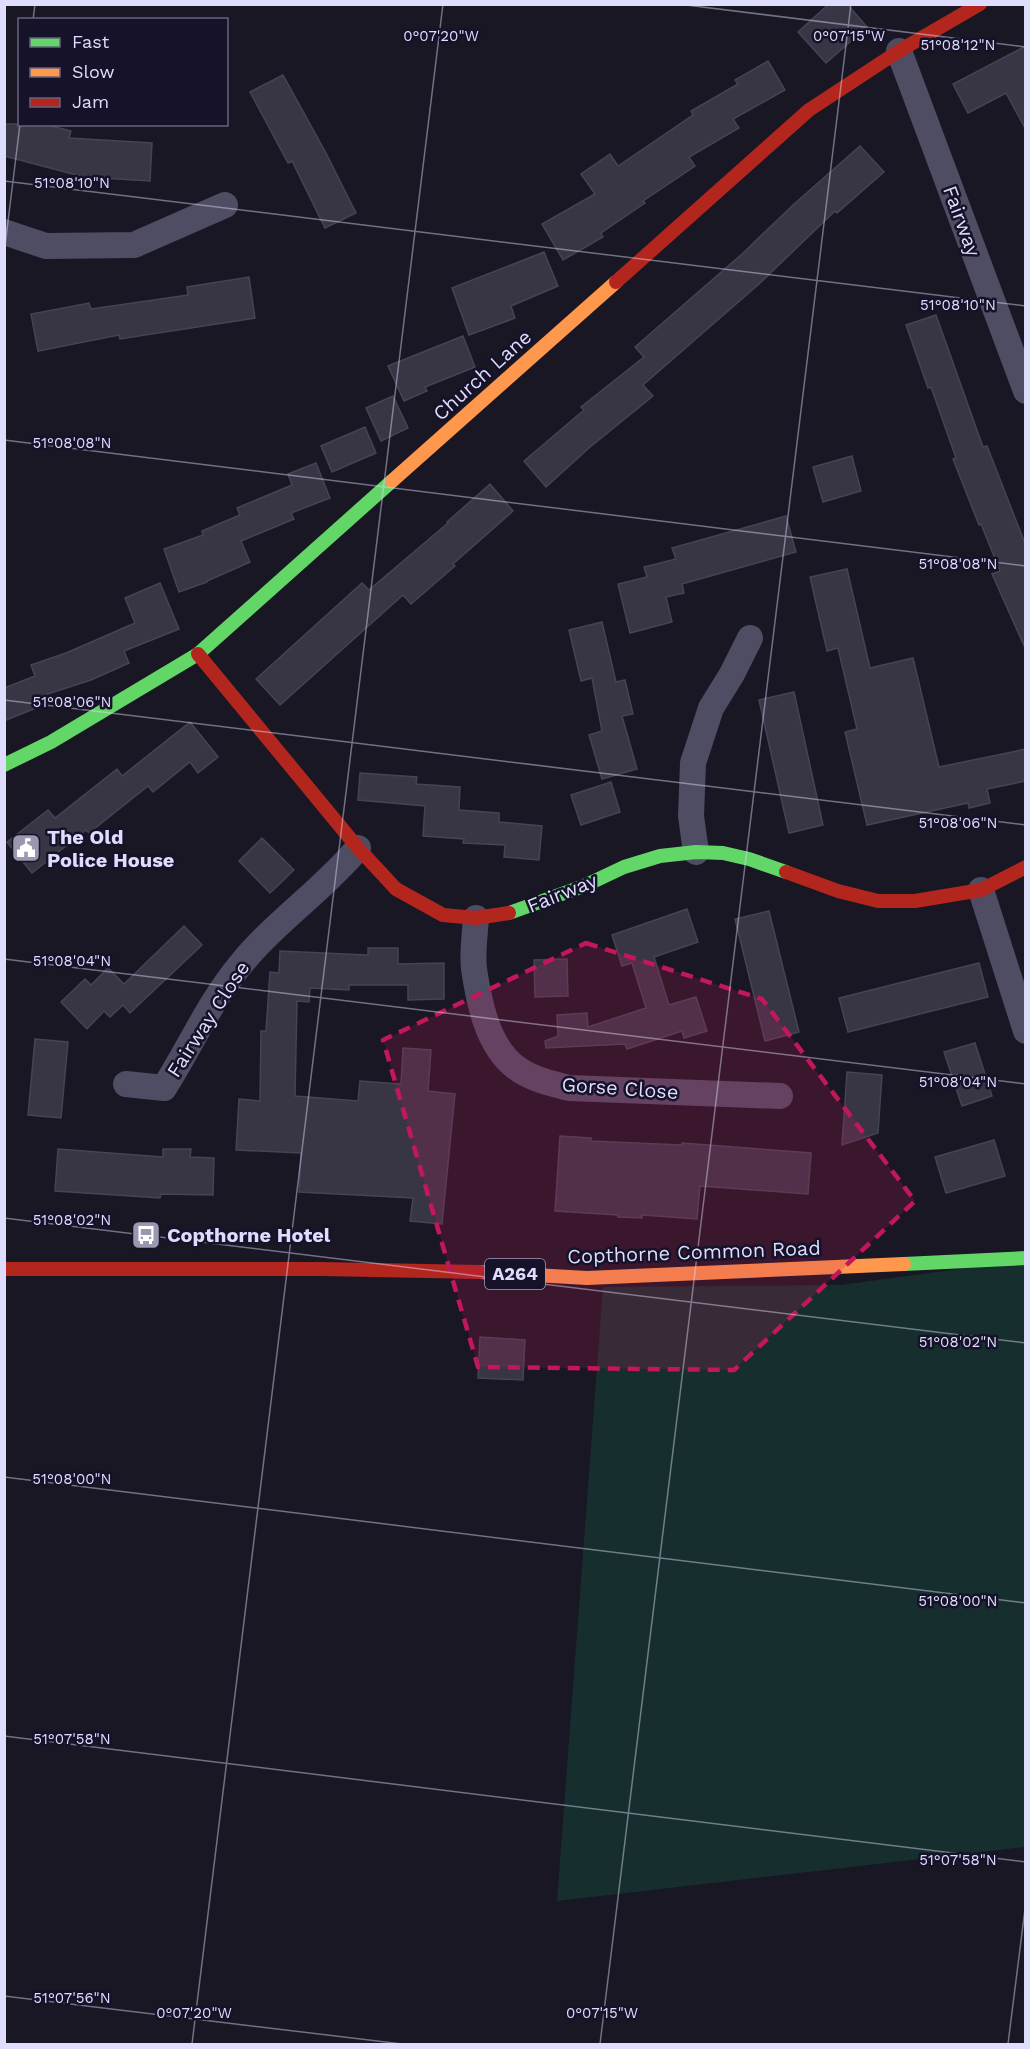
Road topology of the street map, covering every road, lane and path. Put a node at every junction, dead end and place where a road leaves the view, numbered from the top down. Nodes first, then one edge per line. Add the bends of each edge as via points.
1 (980, 4) edge
2 (899, 51) junction
3 (225, 205) dead end
4 (4, 232) edge
5 (1026, 392) edge
6 (750, 638) dead end
7 (198, 654) junction
8 (4, 765) edge
9 (358, 848) junction
10 (696, 852) junction
11 (1026, 867) edge
12 (981, 890) junction
13 (476, 918) junction
14 (1026, 1031) edge
15 (126, 1084) dead end
16 (780, 1096) dead end
17 (1026, 1258) edge
18 (4, 1269) edge

1 - 2 main road, Church Lane
2 - 5 street, Fairway
2 - 7 main road, Church Lane via 809,110
3 - 4 street via 134,245 46,246
6 - 10 street via 711,708 693,763 691,816
7 - 8 main road, Church Lane via 51,742
7 - 9 main road, Fairway
9 - 13 main road, Fairway via 396,888 443,915
9 - 15 street, Fairway Close via 240,964 164,1088
10 - 12 main road, Fairway via 749,859 878,901 915,901
10 - 13 main road, Fairway via 660,856 512,913
11 - 12 main road, Fairway
12 - 14 street
13 - 16 street, Gorse Close via 474,968 483,1011 492,1039 514,1066 538,1080 569,1088
17 - 18 main road, Copthorne Common Road / A264 via 587,1278 321,1269

